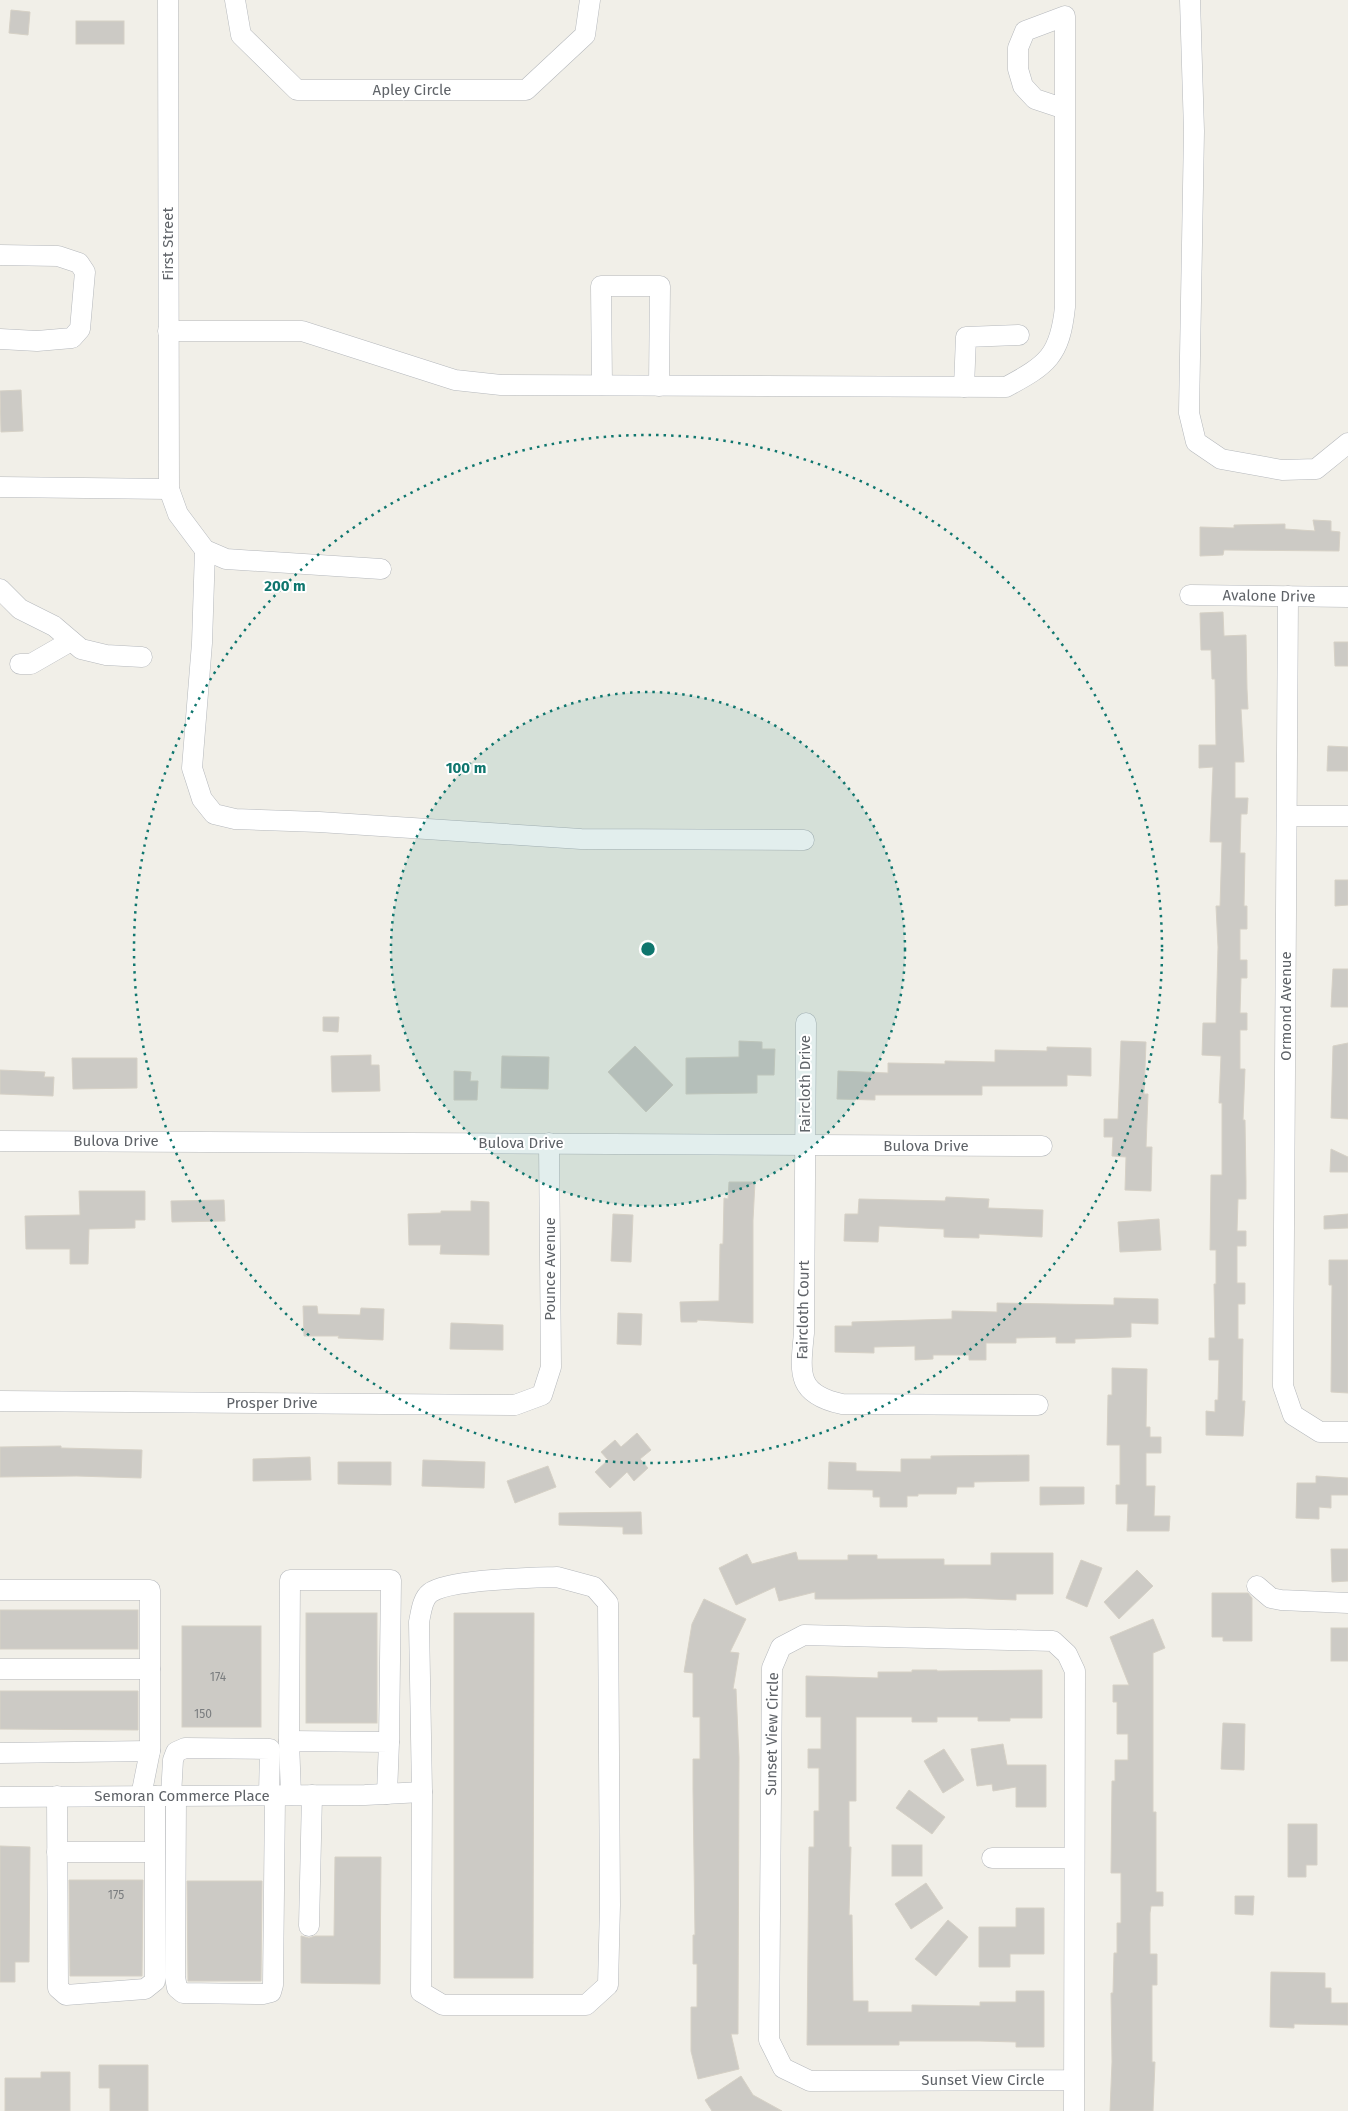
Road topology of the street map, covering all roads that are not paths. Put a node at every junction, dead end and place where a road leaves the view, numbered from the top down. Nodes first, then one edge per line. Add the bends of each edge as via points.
1 (168, 0) edge
2 (235, 0) edge
3 (590, 0) edge
4 (1190, 0) edge
5 (1065, 109) dead end
6 (0, 256) edge
7 (168, 331) junction
8 (1019, 335) dead end
9 (0, 339) edge
10 (602, 385) junction
11 (659, 386) junction
12 (964, 387) junction
13 (1348, 442) edge
14 (0, 487) edge
15 (168, 489) junction
16 (205, 550) junction
17 (382, 569) dead end
18 (0, 589) edge
19 (1190, 595) dead end
20 (1288, 596) junction
21 (1348, 597) edge
22 (71, 641) junction
23 (142, 657) dead end
24 (20, 664) dead end
25 (1287, 816) junction
26 (1348, 816) edge
27 (804, 840) dead end
28 (806, 1023) dead end
29 (0, 1141) edge
30 (550, 1143) junction
31 (805, 1146) junction
32 (1042, 1146) dead end
33 (542, 1394) joint
34 (0, 1401) edge
35 (1038, 1405) dead end
36 (1348, 1432) edge
37 (1257, 1586) dead end
38 (0, 1590) edge
39 (1348, 1603) edge
40 (150, 1669) junction
41 (0, 1670) edge
42 (289, 1741) junction
43 (389, 1742) junction
44 (150, 1751) junction
45 (0, 1753) edge
46 (422, 1792) junction
47 (387, 1794) junction
48 (278, 1795) junction
49 (312, 1795) junction
50 (57, 1796) junction
51 (161, 1796) junction
52 (0, 1797) edge
53 (58, 1852) junction
54 (155, 1852) junction
55 (992, 1858) dead end
56 (1074, 1858) junction
57 (310, 1926) dead end
58 (1074, 2080) junction
59 (1074, 2111) edge

1 - 7 street, First Street
2 - 3 street, Apley Circle via 241,35 297,90 526,90 584,35
4 - 13 street via 1194,131 1189,414 1196,442 1221,459 1282,470 1316,469
5 - 12 street via 1063,328 1052,355 1036,370 1006,387
6 - 9 street via 58,256 79,263 84,272 80,329 72,338 37,341
7 - 10 street via 302,331 455,380 501,385
7 - 15 street, First Street
8 - 12 street via 966,337
10 - 11 street
10 - 11 street via 601,286 660,286
11 - 12 street
14 - 15 street
15 - 16 street via 178,514
16 - 17 street via 226,559
16 - 27 street via 202,643 192,768 202,799 214,814 235,819 581,839
18 - 22 street via 20,609 54,626
19 - 20 street, Avalone Drive
20 - 21 street, Avalone Drive
20 - 25 street, Ormond Avenue
22 - 23 street via 81,649 106,655
22 - 24 street via 31,664
25 - 26 street
25 - 36 street, Ormond Avenue via 1283,1386 1293,1415 1320,1432
28 - 31 street, Faircloth Drive
29 - 30 street, Bulova Drive
30 - 31 street, Bulova Drive
30 - 33 street, Pounce Avenue via 551,1367
31 - 32 street, Bulova Drive
31 - 35 street, Faircloth Court via 801,1360 804,1380 814,1395 842,1404
33 - 34 street, Prosper Drive via 515,1405
37 - 39 street via 1271,1598 1281,1600
38 - 40 street via 150,1590
40 - 41 street
40 - 44 street
42 - 43 street
42 - 43 street via 290,1580 391,1580
42 - 48 street
43 - 47 street
44 - 45 street
44 - 51 street
46 - 46 street via 420,1992 443,2006 586,2005 608,1985 610,1905 608,1603 594,1587 557,1577 458,1583 430,1593 418,1622
46 - 47 street, Semoran Commerce Place
47 - 49 street, Semoran Commerce Place
48 - 49 street, Semoran Commerce Place
48 - 51 street, Semoran Commerce Place
48 - 51 street via 270,1749 185,1748 176,1752
48 - 51 street via 273,1985 271,1992 263,1994 183,1993 177,1988
49 - 57 street
50 - 51 street, Semoran Commerce Place
50 - 52 street, Semoran Commerce Place
50 - 53 street
51 - 54 street
53 - 54 street
53 - 54 street via 58,1988 66,1995 145,1989 155,1981
55 - 56 street
56 - 58 street, Sunset View Circle
56 - 58 street, Sunset View Circle via 1074,1671 1067,1654 1053,1641 804,1635 781,1647 772,1668 769,2040 783,2068 810,2081
58 - 59 street, Sunset View Circle

